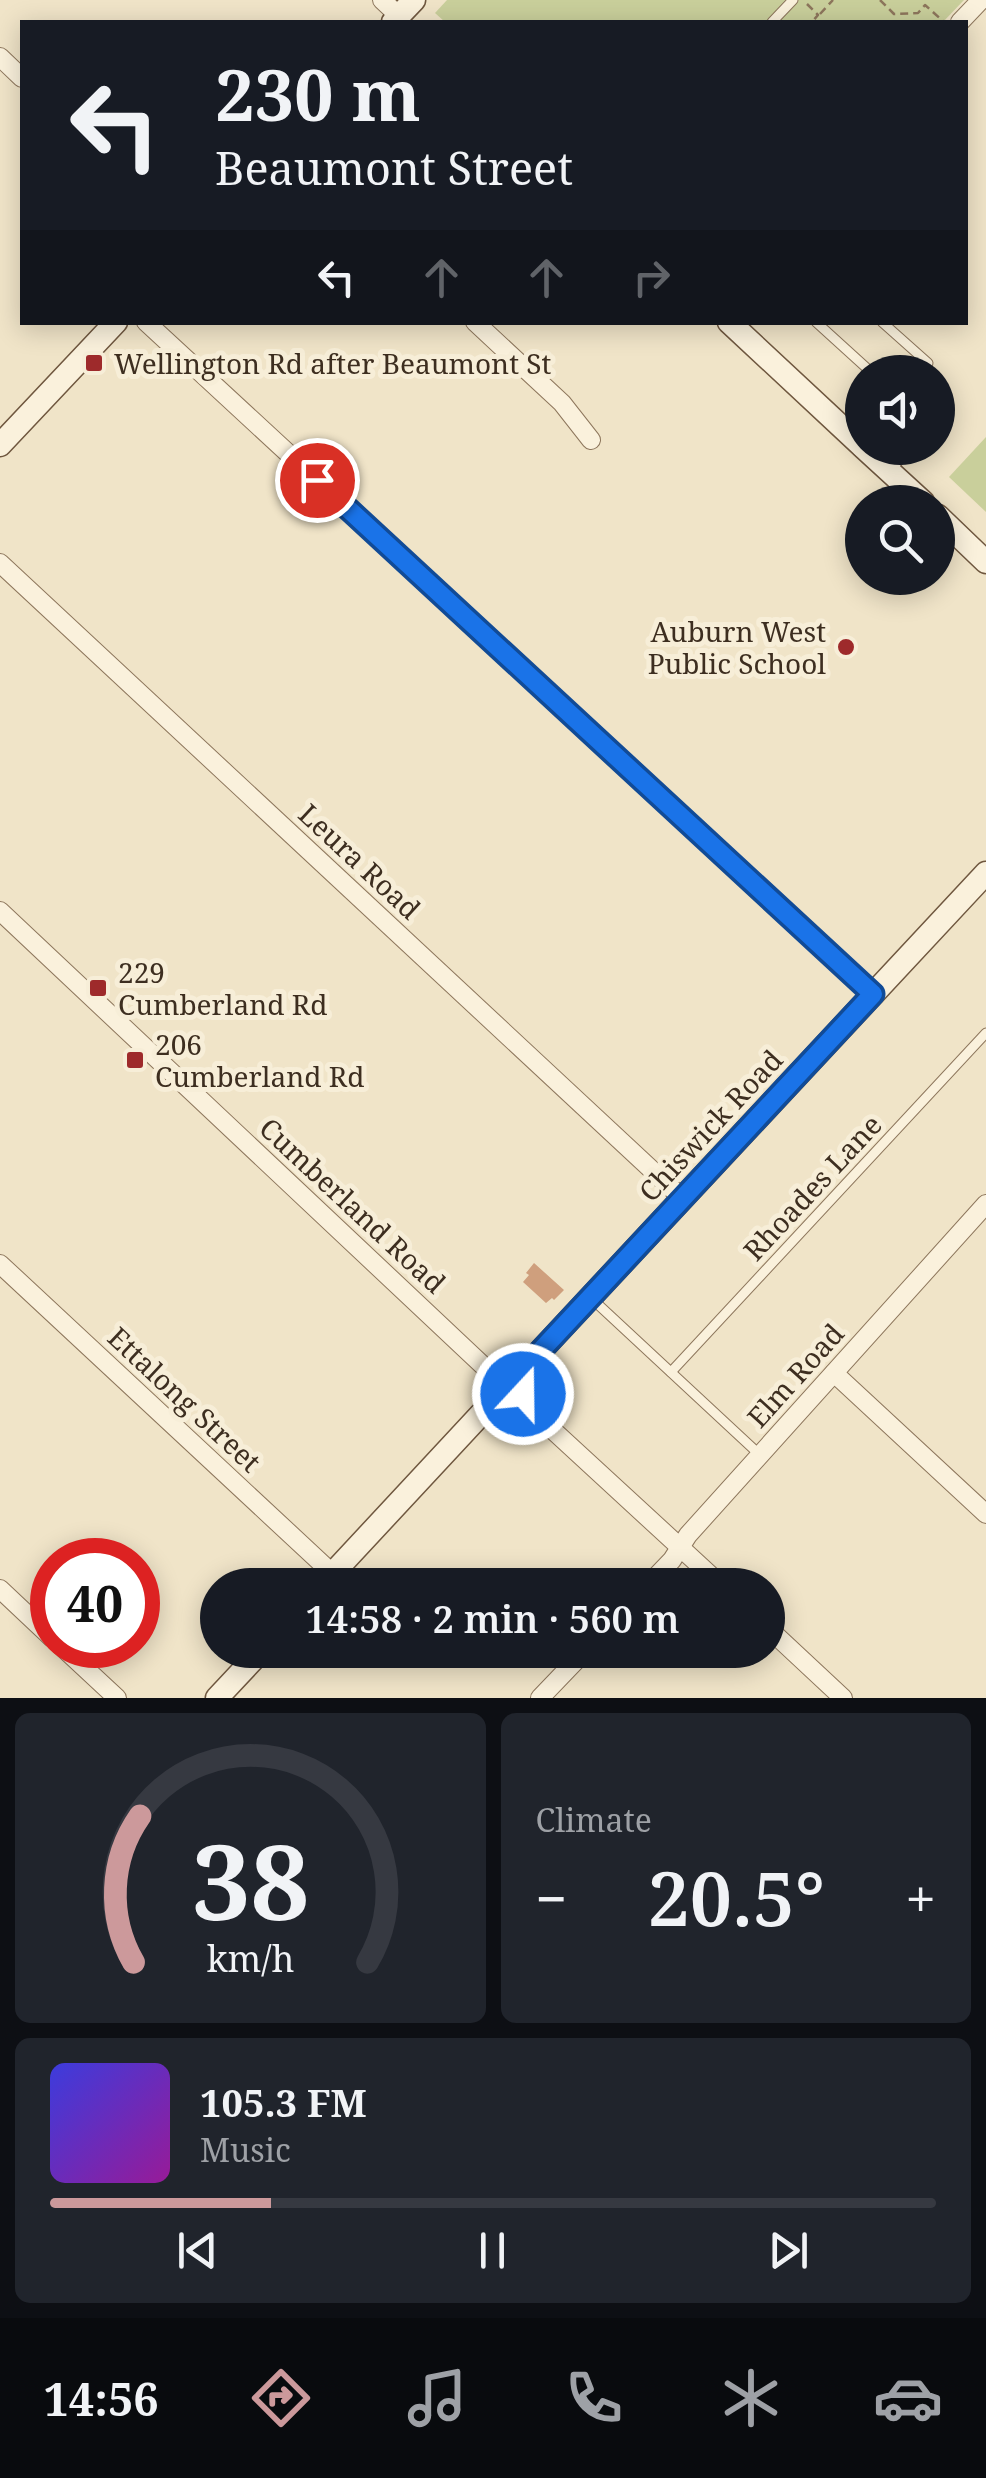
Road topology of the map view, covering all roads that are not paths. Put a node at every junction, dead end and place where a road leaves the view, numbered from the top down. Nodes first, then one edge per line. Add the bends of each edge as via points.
1 (792, 0) edge
2 (981, 0) edge
3 (774, 20) edge
4 (962, 20) edge
5 (0, 57) edge
6 (20, 76) edge
7 (113, 325) edge
8 (149, 325) edge
9 (478, 325) edge
10 (732, 325) edge
11 (819, 325) edge
12 (885, 325) edge
13 (852, 355) edge
14 (919, 355) edge
15 (845, 428) edge
16 (591, 440) dead end
17 (1, 441) edge
18 (883, 465) edge
19 (894, 465) edge
20 (889, 471) junction
21 (904, 485) edge
22 (955, 532) edge
23 (986, 562) edge
24 (0, 563) edge
25 (986, 873) edge
26 (0, 912) edge
27 (873, 994) junction
28 (986, 1033) edge
29 (682, 1199) junction
30 (986, 1204) edge
31 (0, 1264) edge
32 (590, 1298) junction
33 (671, 1372) junction
34 (834, 1373) junction
35 (493, 1374) junction
36 (519, 1374) junction
37 (519, 1399) junction
38 (495, 1400) junction
39 (760, 1455) junction
40 (986, 1514) edge
41 (680, 1547) junction
42 (317, 1568) edge
43 (338, 1568) edge
44 (664, 1568) edge
45 (703, 1568) edge
46 (0, 1589) edge
47 (30, 1617) edge
48 (785, 1644) edge
49 (85, 1668) edge
50 (245, 1668) edge
51 (569, 1668) edge
52 (117, 1698) edge
53 (217, 1698) edge
54 (540, 1698) edge
55 (843, 1698) edge

1 - 3 lane
2 - 4 street
5 - 6 street
7 - 17 street
8 - 27 street
9 - 16 street
10 - 15 street
11 - 13 lane
12 - 14 lane
18 - 20 street
19 - 20 lane
20 - 21 street
22 - 23 street
24 - 29 street, Leura Road
25 - 27 street, Chiswick Road
26 - 35 street, Cumberland Road
27 - 29 street, Chiswick Road
28 - 33 lane, Rhoades Lane
29 - 32 street, Chiswick Road
30 - 34 street, Elm Road
31 - 42 street, Ettalong Street
32 - 33 lane
32 - 36 street, Chiswick Road
33 - 39 lane
34 - 39 street, Elm Road
34 - 40 street
35 - 36 street via 503,1368
35 - 38 street
36 - 37 street
37 - 38 street
37 - 41 street
38 - 43 street
39 - 41 street, Elm Road
41 - 44 street, Elm Road
41 - 45 street
46 - 47 street
48 - 55 street
49 - 52 street
50 - 53 street
51 - 54 street

